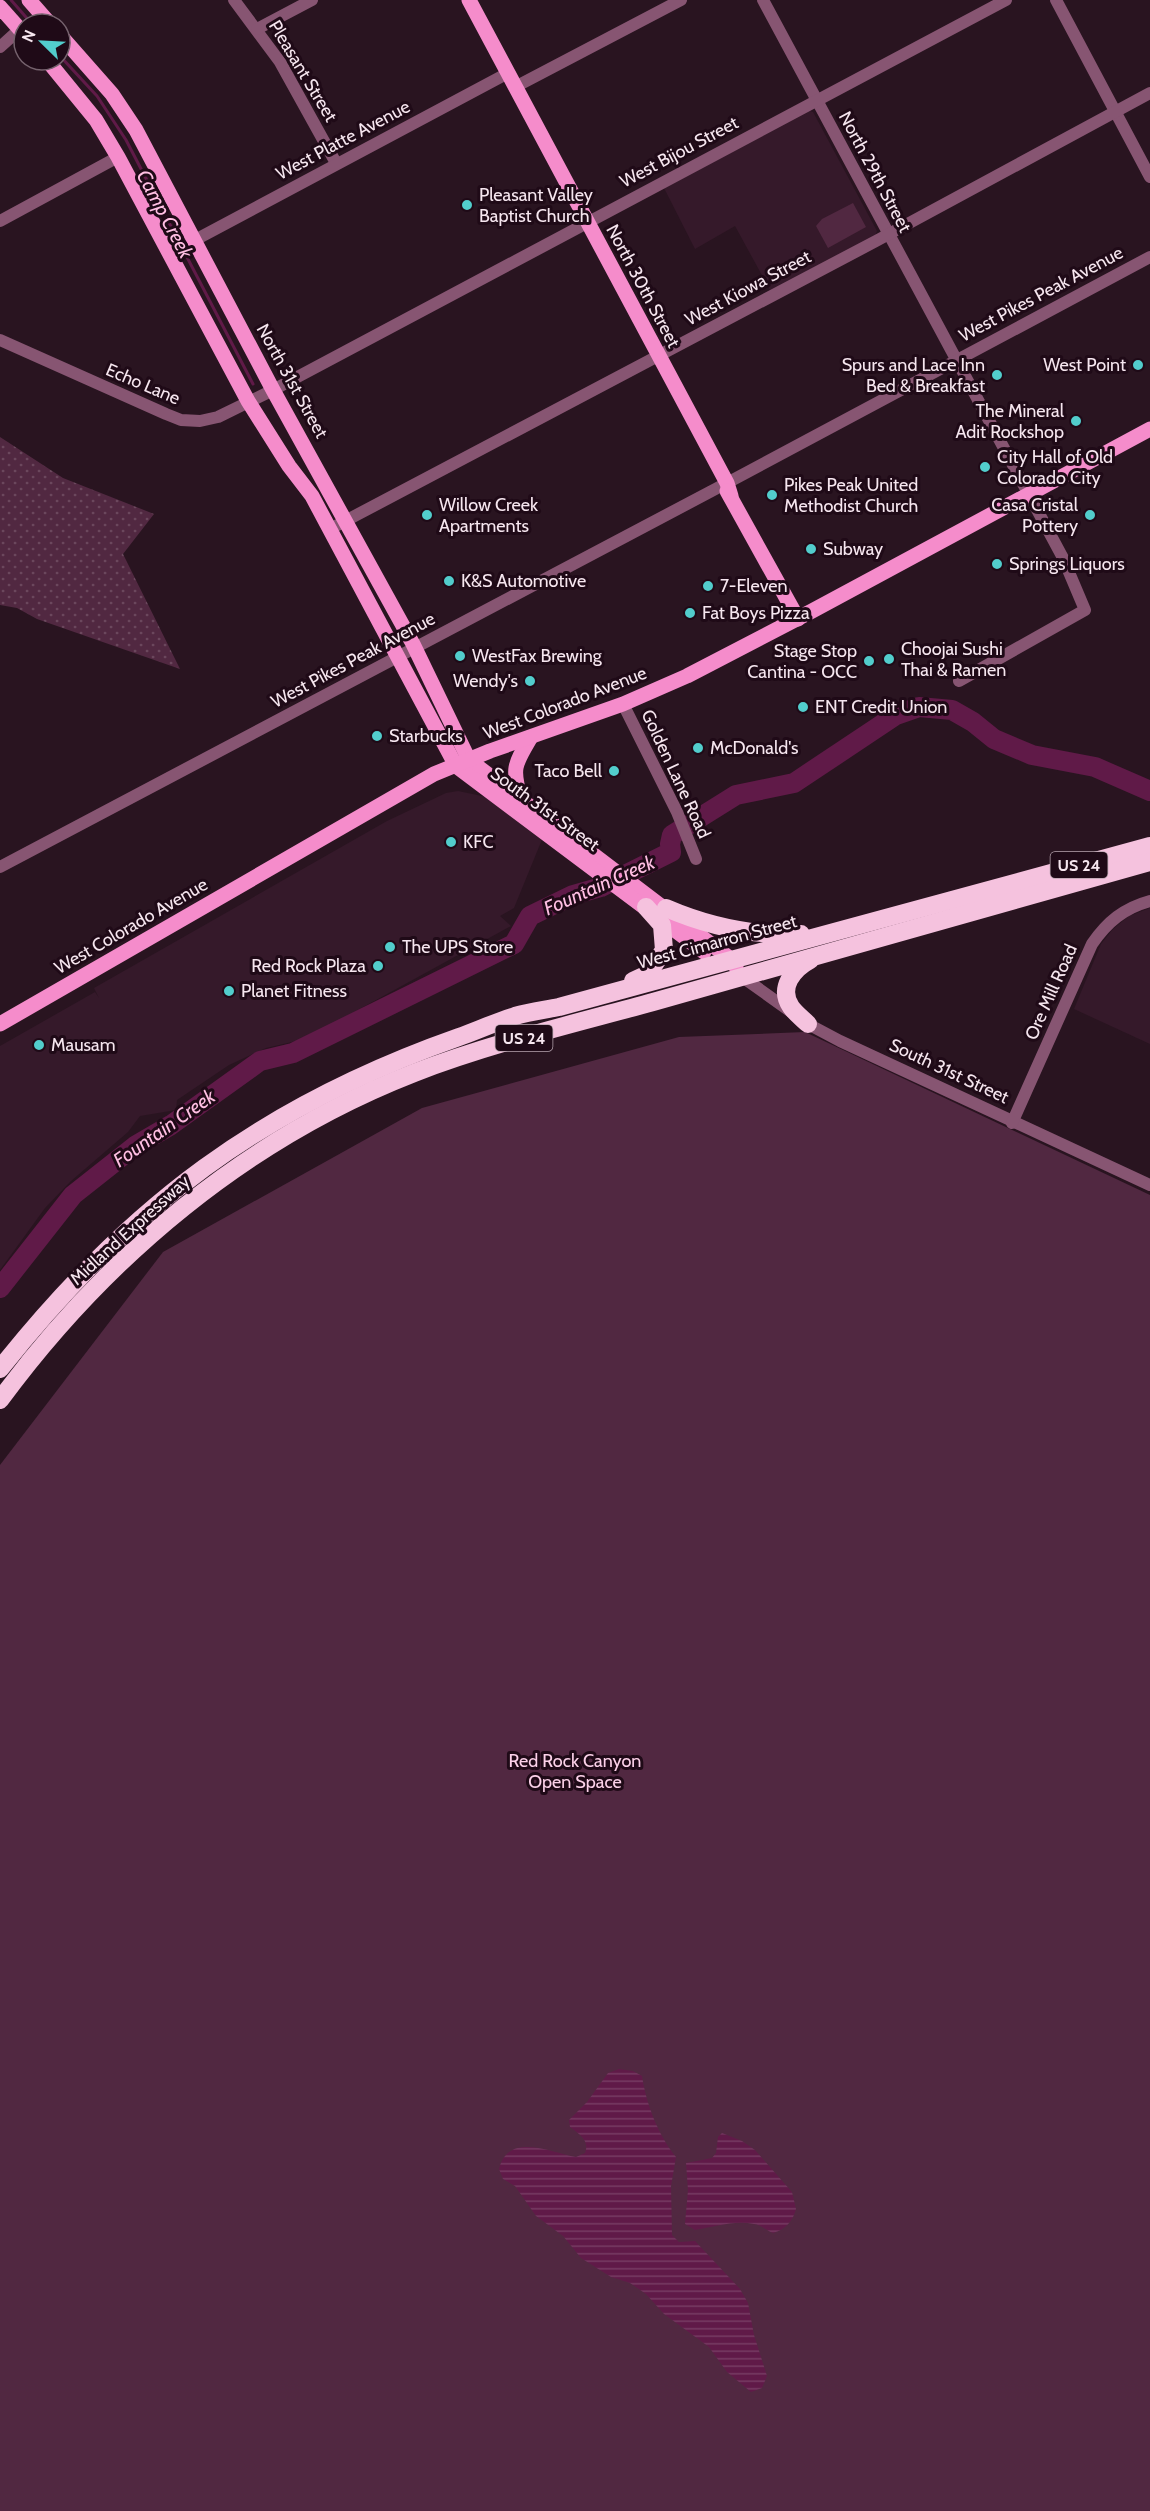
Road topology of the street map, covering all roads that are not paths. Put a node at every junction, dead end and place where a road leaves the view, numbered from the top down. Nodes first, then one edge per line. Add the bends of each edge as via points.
1 (29, 0) edge
2 (234, 0) edge
3 (312, 0) edge
4 (469, 0) edge
5 (681, 0) edge
6 (763, 0) edge
7 (1006, 0) edge
8 (1056, 0) edge
9 (0, 7) edge
10 (40, 12) edge
11 (12, 21) edge
12 (257, 29) junction
13 (72, 48) edge
14 (57, 72) edge
15 (508, 73) junction
16 (515, 87) junction
17 (1150, 93) edge
18 (816, 100) junction
19 (1116, 112) junction
20 (118, 157) junction
21 (336, 164) junction
22 (1150, 177) edge
23 (0, 221) edge
24 (586, 221) junction
25 (887, 235) junction
26 (195, 240) junction
27 (1150, 257) edge
28 (0, 340) edge
29 (658, 356) junction
30 (955, 361) junction
31 (273, 390) junction
32 (248, 401) junction
33 (1150, 429) edge
34 (727, 488) junction
35 (1027, 494) junction
36 (346, 521) junction
37 (330, 529) junction
38 (798, 619) junction
39 (414, 648) junction
40 (398, 656) junction
41 (959, 681) dead end
42 (623, 704) junction
43 (531, 737) junction
44 (463, 763) junction
45 (521, 799) junction
46 (1150, 846) edge
47 (696, 859) dead end
48 (1150, 862) edge
49 (599, 865) junction
50 (0, 867) edge
51 (634, 892) junction
52 (1150, 901) edge
53 (646, 907) junction
54 (666, 908) junction
55 (838, 931) junction
56 (822, 954) junction
57 (726, 962) junction
58 (741, 976) junction
59 (559, 1007) junction
60 (0, 1024) edge
61 (808, 1024) junction
62 (304, 1104) joint
63 (1012, 1123) junction
64 (1150, 1185) edge
65 (0, 1369) edge
66 (0, 1400) edge

1 - 10 main road
2 - 12 street, Pleasant Street
3 - 12 street
4 - 15 main road, North 30th Street
5 - 16 street
6 - 18 street, North 29th Street
7 - 18 street, West Bijou Street
8 - 19 street
9 - 11 main road
12 - 21 street, Pleasant Street
13 - 26 main road, North 31st Street via 125,113
14 - 20 main road
15 - 16 main road, North 30th Street
15 - 21 street, West Platte Avenue
16 - 24 main road, North 30th Street
17 - 19 street, West Kiowa Street
18 - 24 street, West Bijou Street
18 - 25 street, North 29th Street
19 - 22 street
19 - 25 street, West Kiowa Street
20 - 23 street
20 - 32 main road
21 - 26 street, West Platte Avenue
24 - 29 main road, North 30th Street
24 - 31 street, West Bijou Street
25 - 29 street, West Kiowa Street
25 - 30 street, North 29th Street
26 - 31 main road, North 31st Street
27 - 30 street, West Pikes Peak Avenue
28 - 32 street, Echo Lane via 182,420 218,417
29 - 34 main road, North 30th Street
29 - 36 street, West Kiowa Street
30 - 34 street, West Pikes Peak Avenue
30 - 35 street, North 29th Street
31 - 32 street, Echo Lane
31 - 36 main road, North 31st Street
32 - 37 main road
33 - 35 main road, West Colorado Avenue
34 - 38 main road, North 30th Street
34 - 39 street, West Pikes Peak Avenue
35 - 38 main road, West Colorado Avenue
35 - 41 street, North 29th Street via 1085,610
36 - 37 street, West Kiowa Street
36 - 39 main road, North 31st Street
37 - 40 main road
38 - 42 main road, West Colorado Avenue
39 - 40 street, West Pikes Peak Avenue
39 - 44 main road, North 31st Street
40 - 44 main road, South 31st Street
40 - 50 street, West Pikes Peak Avenue
42 - 43 main road, West Colorado Avenue
42 - 47 street, Golden Lane Road
43 - 44 main road, West Colorado Avenue
43 - 45 main road via 517,761 514,777
44 - 45 main road, South 31st Street
44 - 49 main road, South 31st Street
44 - 60 main road, West Colorado Avenue via 434,774
45 - 49 main road, South 31st Street
46 - 55 highway, West Cimarron Street / US 24
48 - 56 highway, US 24
49 - 51 main road, South 31st Street
51 - 53 main road, South 31st Street
51 - 54 main road, South 31st Street
52 - 63 street, Ore Mill Road via 1118,915 1092,944
53 - 57 main road, South 31st Street
53 - 59 highway via 662,925 664,945 648,974
54 - 55 highway via 744,932
54 - 57 main road, South 31st Street
55 - 57 highway, West Cimarron Street / US 24
56 - 58 highway, US 24
56 - 61 highway via 795,971 786,991 791,1007
57 - 58 main road, South 31st Street
57 - 59 highway, West Cimarron Street / US 24
58 - 61 street, South 31st Street
58 - 66 highway, Midland Expressway / US 24 via 448,1061 382,1087 314,1121 234,1169 151,1234 68,1316
59 - 62 highway, West Cimarron Street / US 24 via 516,1015 427,1047
61 - 63 street, South 31st Street
62 - 65 highway, Midland Expressway / US 24 via 215,1159 140,1218 69,1287
63 - 64 street, South 31st Street

